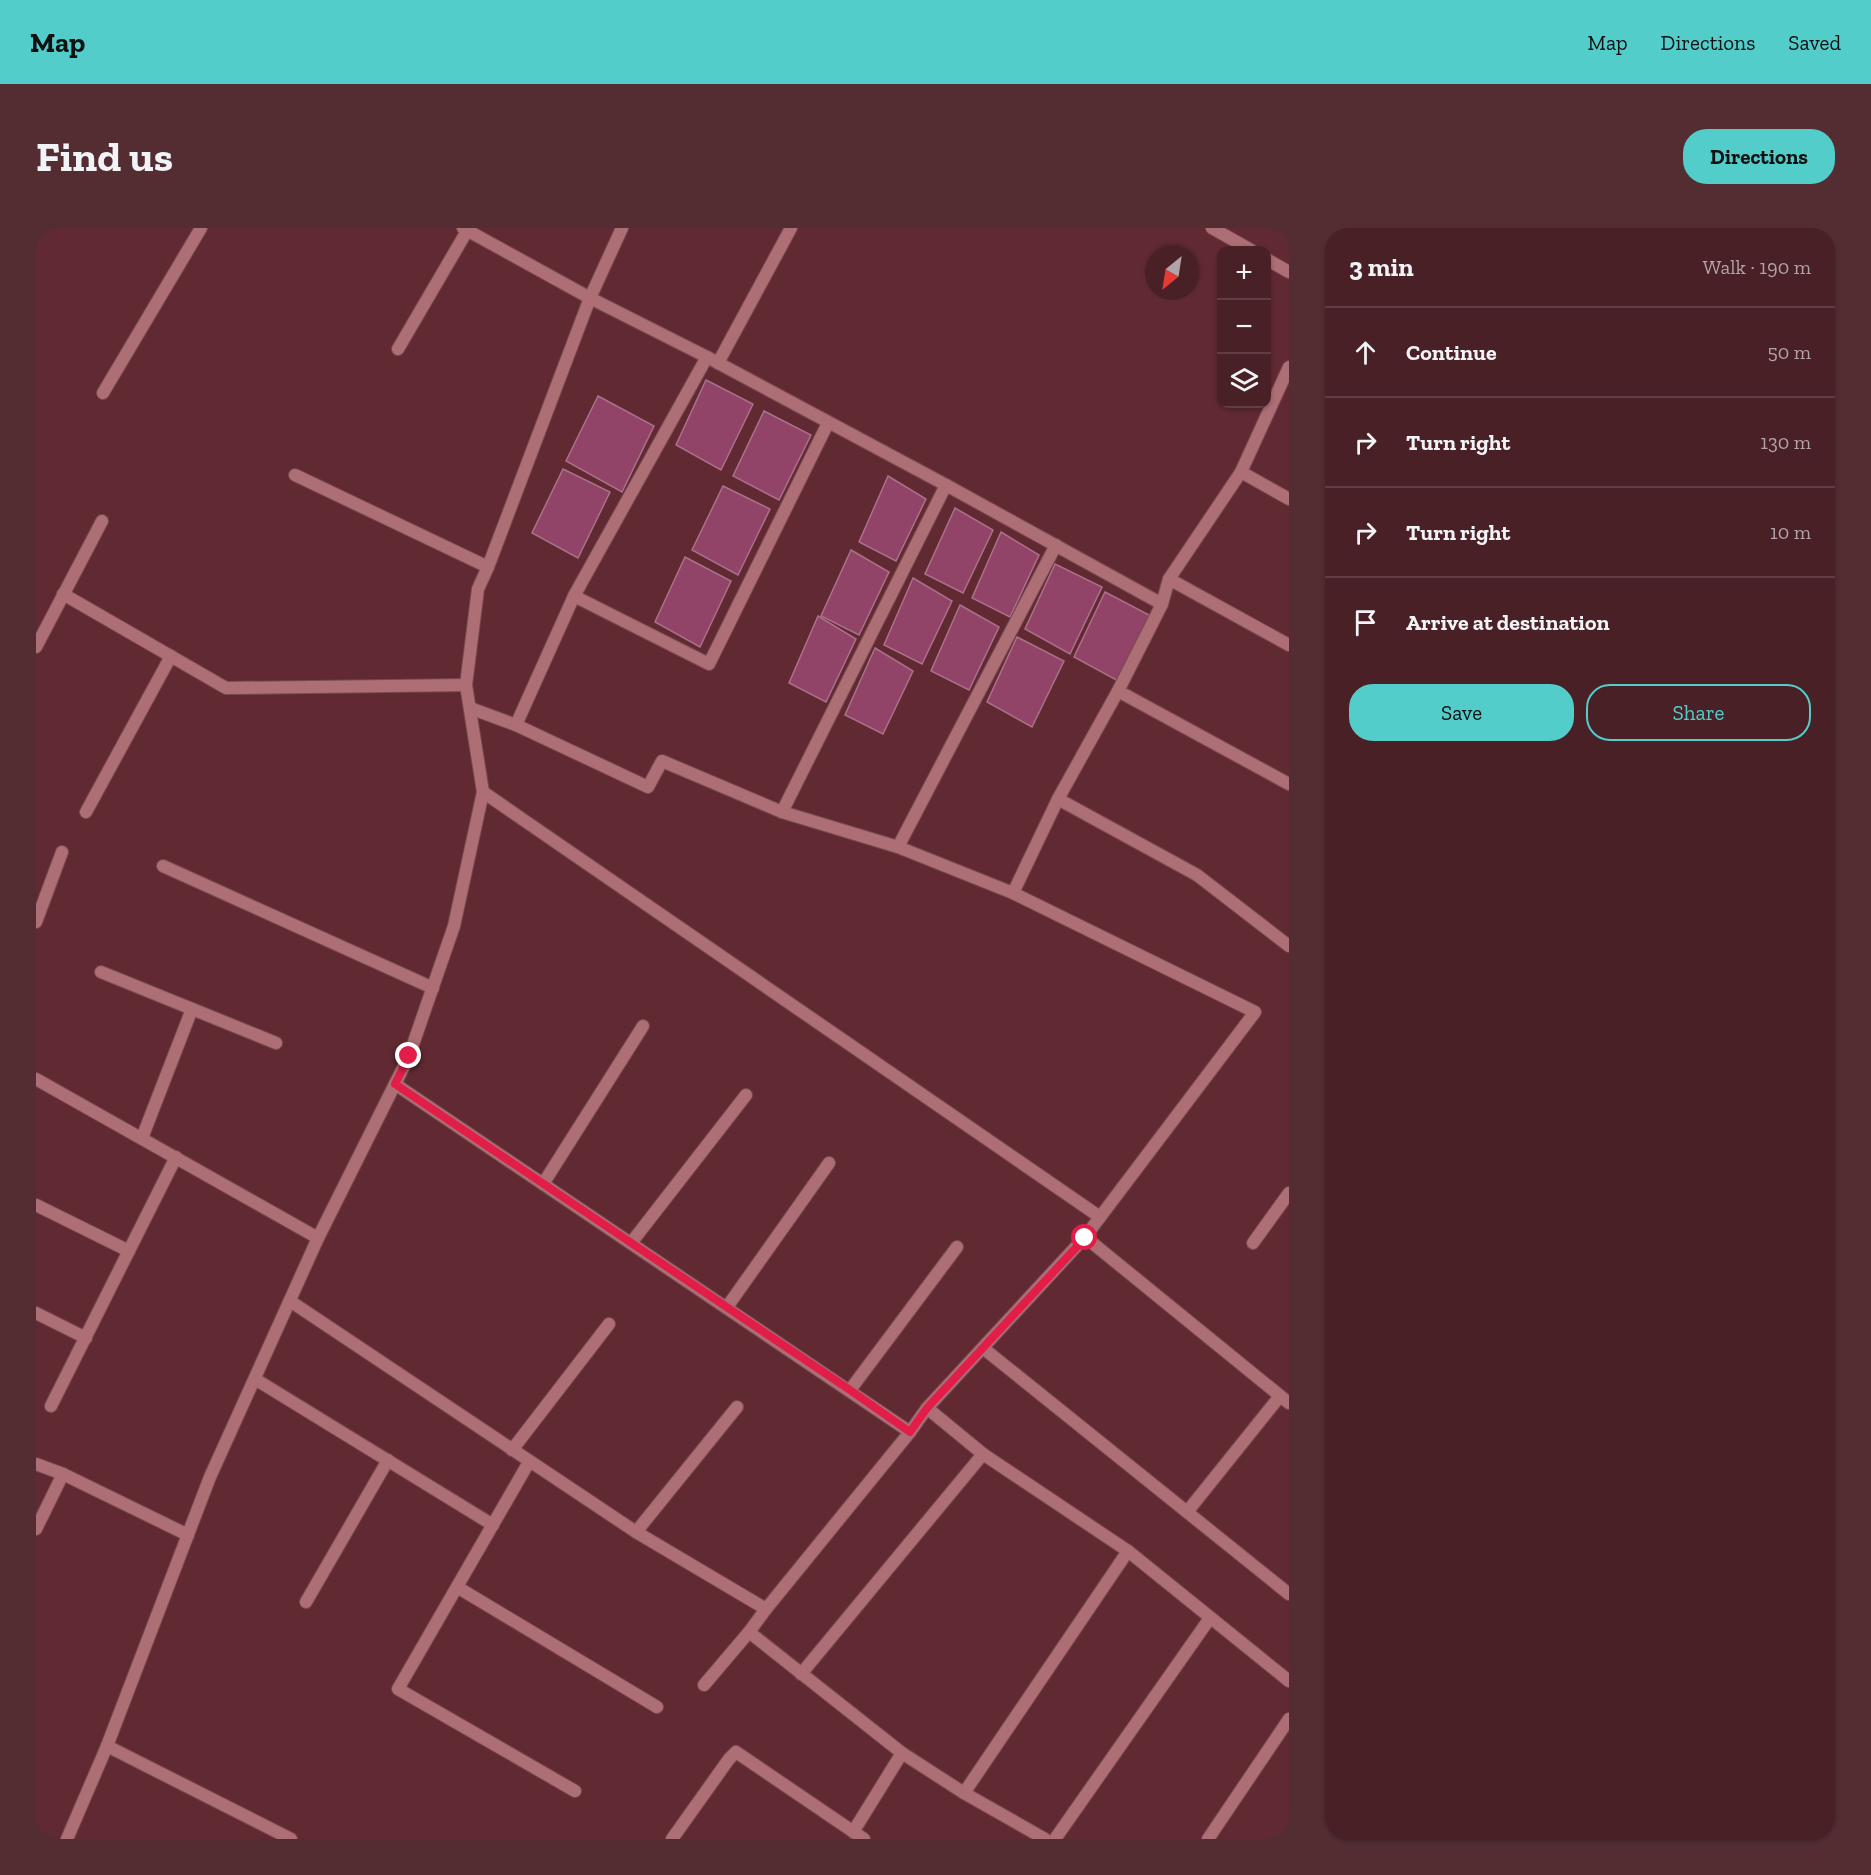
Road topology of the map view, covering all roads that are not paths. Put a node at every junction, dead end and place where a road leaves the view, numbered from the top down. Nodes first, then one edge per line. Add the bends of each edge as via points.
1 (201, 228) edge
2 (622, 228) edge
3 (791, 228) edge
4 (465, 229) edge
5 (1219, 230) edge
6 (1245, 246) edge
7 (1271, 262) edge
8 (1289, 272) edge
9 (590, 298) junction
10 (398, 349) dead end
11 (712, 360) junction
12 (1289, 367) edge
13 (103, 393) dead end
14 (828, 423) junction
15 (1241, 472) junction
16 (295, 475) dead end
17 (946, 484) junction
18 (1289, 499) edge
19 (102, 521) dead end
20 (1056, 544) junction
21 (488, 567) junction
22 (1169, 579) junction
23 (63, 594) junction
24 (574, 596) junction
25 (1162, 604) junction
26 (1289, 645) edge
27 (36, 646) edge
28 (171, 656) junction
29 (466, 685) junction
30 (1119, 691) junction
31 (470, 708) junction
32 (516, 725) junction
33 (1289, 784) edge
34 (483, 792) junction
35 (1058, 799) junction
36 (86, 812) dead end
37 (782, 812) junction
38 (898, 847) junction
39 (63, 852) dead end
40 (163, 866) dead end
41 (1013, 893) junction
42 (36, 922) edge
43 (1289, 946) edge
44 (101, 972) dead end
45 (433, 988) junction
46 (192, 1009) junction
47 (643, 1026) dead end
48 (276, 1043) dead end
49 (36, 1079) edge
50 (395, 1084) junction
51 (746, 1095) dead end
52 (142, 1138) junction
53 (176, 1157) junction
54 (829, 1163) dead end
55 (543, 1184) junction
56 (1289, 1193) edge
57 (36, 1205) edge
58 (1100, 1217) junction
59 (318, 1238) junction
60 (1085, 1238) junction
61 (631, 1243) junction
62 (1253, 1244) dead end
63 (957, 1247) dead end
64 (129, 1251) junction
65 (290, 1301) junction
66 (727, 1307) junction
67 (36, 1313) edge
68 (609, 1324) dead end
69 (86, 1338) junction
70 (983, 1348) junction
71 (255, 1379) junction
72 (850, 1390) junction
73 (1285, 1400) edge
74 (51, 1406) dead end
75 (737, 1407) dead end
76 (927, 1408) junction
77 (910, 1432) junction
78 (512, 1450) junction
79 (984, 1454) junction
80 (388, 1460) junction
81 (530, 1462) junction
82 (36, 1464) edge
83 (63, 1474) junction
84 (1187, 1512) junction
85 (493, 1525) junction
86 (36, 1529) edge
87 (636, 1533) junction
88 (189, 1535) junction
89 (1128, 1551) junction
90 (457, 1587) junction
91 (1289, 1594) edge
92 (306, 1602) dead end
93 (766, 1609) junction
94 (1210, 1618) junction
95 (749, 1632) junction
96 (801, 1674) junction
97 (1289, 1681) edge
98 (704, 1685) dead end
99 (657, 1707) dead end
100 (1289, 1719) edge
101 (106, 1746) junction
102 (902, 1753) junction
103 (575, 1791) dead end
104 (964, 1793) junction
105 (853, 1832) junction
106 (1213, 1837) edge
107 (68, 1839) edge
108 (291, 1839) edge
109 (672, 1839) edge
110 (864, 1839) edge
111 (1045, 1839) edge
112 (1055, 1839) edge

1 - 13 street
2 - 9 street
3 - 11 street
4 - 9 street
4 - 10 street
5 - 6 street
7 - 8 street
9 - 11 street
9 - 21 street
11 - 14 street
11 - 24 street
12 - 15 street
14 - 17 street
14 - 24 street via 709,664
15 - 18 street
15 - 22 street
16 - 21 street
17 - 20 street
17 - 37 street
19 - 23 street
20 - 25 street
20 - 38 street
21 - 29 street via 478,589
22 - 25 street
22 - 26 street
23 - 27 street
23 - 28 street
24 - 32 street
25 - 30 street
28 - 29 street via 226,688
28 - 36 street
29 - 31 street
30 - 33 street
30 - 35 street
31 - 32 street
31 - 34 street
32 - 37 street via 648,788 662,761
34 - 45 street via 454,926
34 - 58 street
35 - 41 street
35 - 43 street via 1197,875
37 - 38 street
38 - 41 street
39 - 42 street
40 - 45 street
41 - 58 street via 1255,1012
44 - 46 street
45 - 50 street
46 - 48 street
46 - 52 street
47 - 55 street
49 - 52 street
50 - 55 street
50 - 59 street
51 - 61 street
52 - 53 street
53 - 59 street
53 - 64 street
54 - 66 street
55 - 61 street
56 - 62 street
57 - 64 street
58 - 60 street
59 - 65 street
60 - 70 street
60 - 73 street
61 - 66 street
63 - 72 street
64 - 69 street
65 - 71 street
65 - 78 street
66 - 72 street
67 - 69 street
68 - 78 street
69 - 74 street
70 - 76 street
70 - 84 street
71 - 80 street
71 - 88 street via 210,1477
72 - 77 street
73 - 84 street
75 - 87 street
76 - 77 street
76 - 79 street
77 - 93 street
78 - 81 street
79 - 89 street
79 - 96 street
80 - 85 street
80 - 92 street
81 - 85 street
81 - 87 street
82 - 83 street
83 - 86 street
83 - 88 street
84 - 91 street
85 - 90 street
87 - 93 street
88 - 101 street
89 - 94 street
89 - 104 street
90 - 99 street
90 - 103 street via 398,1689
93 - 95 street
94 - 97 street
94 - 112 street
95 - 96 street
95 - 98 street
96 - 102 street
100 - 106 street
101 - 107 street
101 - 108 street
102 - 104 street
102 - 105 street
104 - 111 street
105 - 109 street via 736,1752
105 - 110 street

